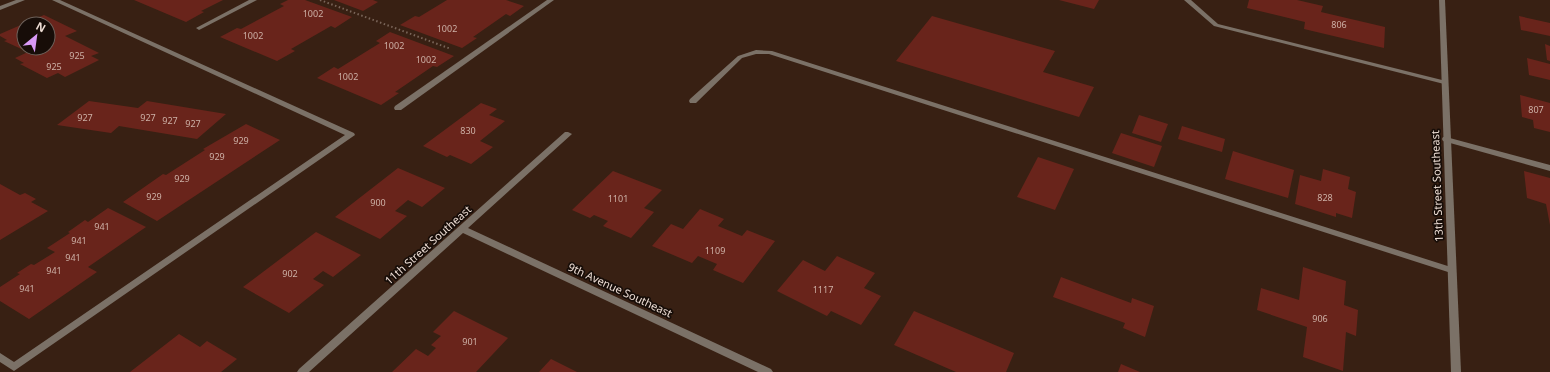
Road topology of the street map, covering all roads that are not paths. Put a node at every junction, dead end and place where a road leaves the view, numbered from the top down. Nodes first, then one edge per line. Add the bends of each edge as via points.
1 (22, 0) edge
2 (55, 0) edge
3 (254, 0) edge
4 (551, 0) edge
5 (1187, 0) edge
6 (1442, 0) edge
7 (0, 8) edge
8 (199, 28) dead end
9 (1444, 82) junction
10 (693, 102) dead end
11 (398, 108) dead end
12 (568, 134) dead end
13 (1446, 139) junction
14 (1550, 168) edge
15 (462, 229) junction
16 (1452, 270) junction
17 (0, 357) edge
18 (302, 372) edge
19 (768, 372) edge
20 (1456, 372) edge

1 - 7 street
2 - 17 street via 351,135 14,368
3 - 8 street
4 - 11 street
5 - 9 street via 1216,25
6 - 9 street, 13th Street Southeast
9 - 13 street, 13th Street Southeast
10 - 16 street via 740,57 756,52 770,52
12 - 15 street, 11th Street Southeast
13 - 14 street
13 - 16 street, 13th Street Southeast
15 - 18 street, 11th Street Southeast
15 - 19 street, 9th Avenue Southeast
16 - 20 street, 13th Street Southeast

